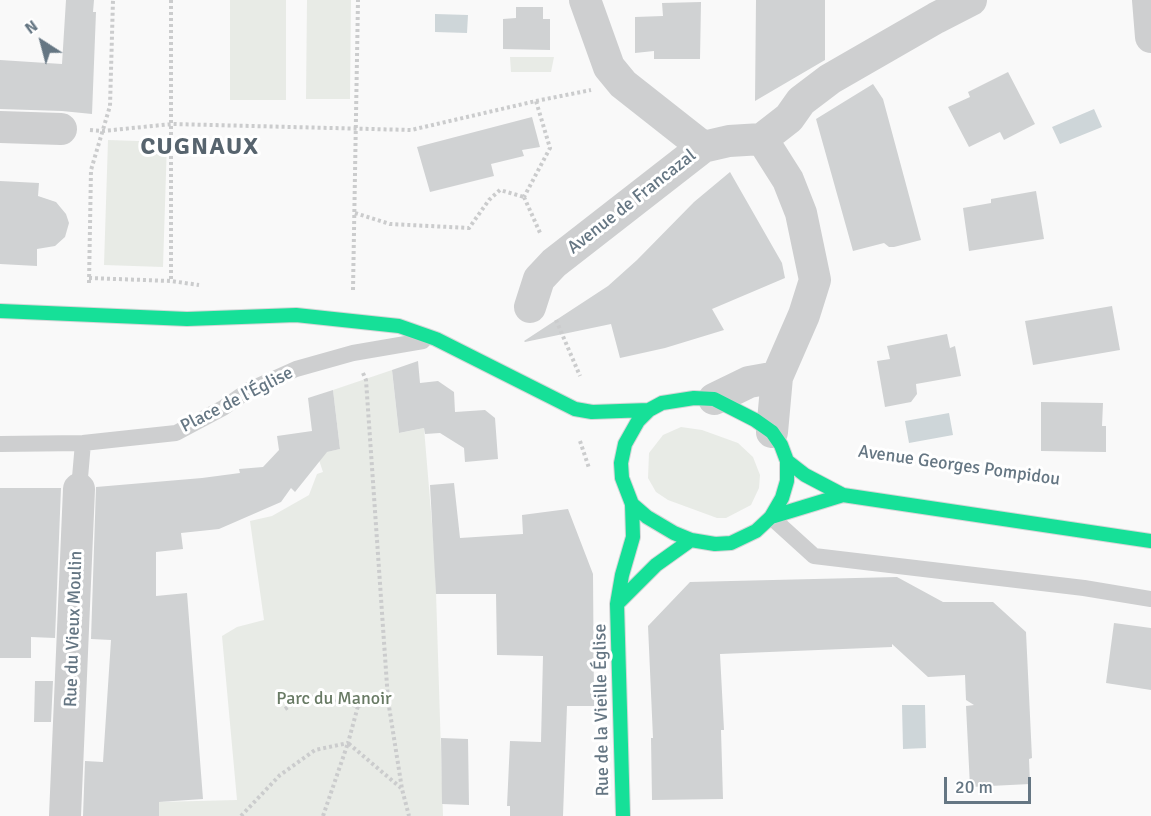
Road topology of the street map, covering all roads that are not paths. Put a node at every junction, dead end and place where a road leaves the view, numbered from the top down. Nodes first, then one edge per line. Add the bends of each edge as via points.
1 (585, 0) edge
2 (971, 0) edge
3 (1148, 0) edge
4 (935, 9) edge
5 (1151, 37) edge
6 (0, 127) edge
7 (61, 129) road end
8 (762, 139) junction
9 (703, 147) junction
10 (541, 309) road end
11 (0, 311) edge
12 (436, 339) junction
13 (777, 377) junction
14 (714, 399) junction
15 (575, 409) junction
16 (649, 410) junction
17 (592, 429) dead end
18 (772, 432) junction
19 (83, 443) junction
20 (0, 444) edge
21 (608, 447) dead end
22 (787, 460) junction
23 (621, 463) junction
24 (80, 489) joint
25 (843, 495) junction
26 (632, 504) junction
27 (771, 517) junction
28 (691, 540) junction
29 (1151, 541) edge
30 (1151, 599) edge
31 (617, 604) junction
32 (65, 816) edge
33 (623, 816) edge

1 - 9 street via 609,67 623,84
2 - 4 street
3 - 5 street
4 - 8 street via 830,79
6 - 7 street
8 - 9 street, Avenue de Francazal
8 - 13 street via 788,180 801,213 814,280 804,315
9 - 10 street, Avenue de Francazal via 554,263 539,279
11 - 12 main road via 187,319 297,315 399,326
12 - 15 main road
12 - 19 lane, Place de l'Église via 353,353 296,369 249,390 176,433
13 - 14 street via 749,382
13 - 18 street
14 - 16 main road via 674,399
14 - 18 main road
15 - 16 main road
15 - 17 main road
16 - 23 main road via 629,435
18 - 22 main road
19 - 20 lane, Place de l'Église
19 - 24 lane, Rue du Vieux Moulin
21 - 23 main road
22 - 25 main road via 805,475
22 - 27 main road via 788,481
23 - 26 main road
24 - 32 street, Rue du Vieux Moulin
25 - 27 main road
25 - 29 main road
26 - 28 main road
26 - 31 main road, Rue de la Vieille Église via 633,537
27 - 28 main road via 756,531 731,543
27 - 30 lane via 814,556
28 - 31 main road, Rue de la Vieille Église via 656,565
31 - 33 main road, Rue de la Vieille Église

